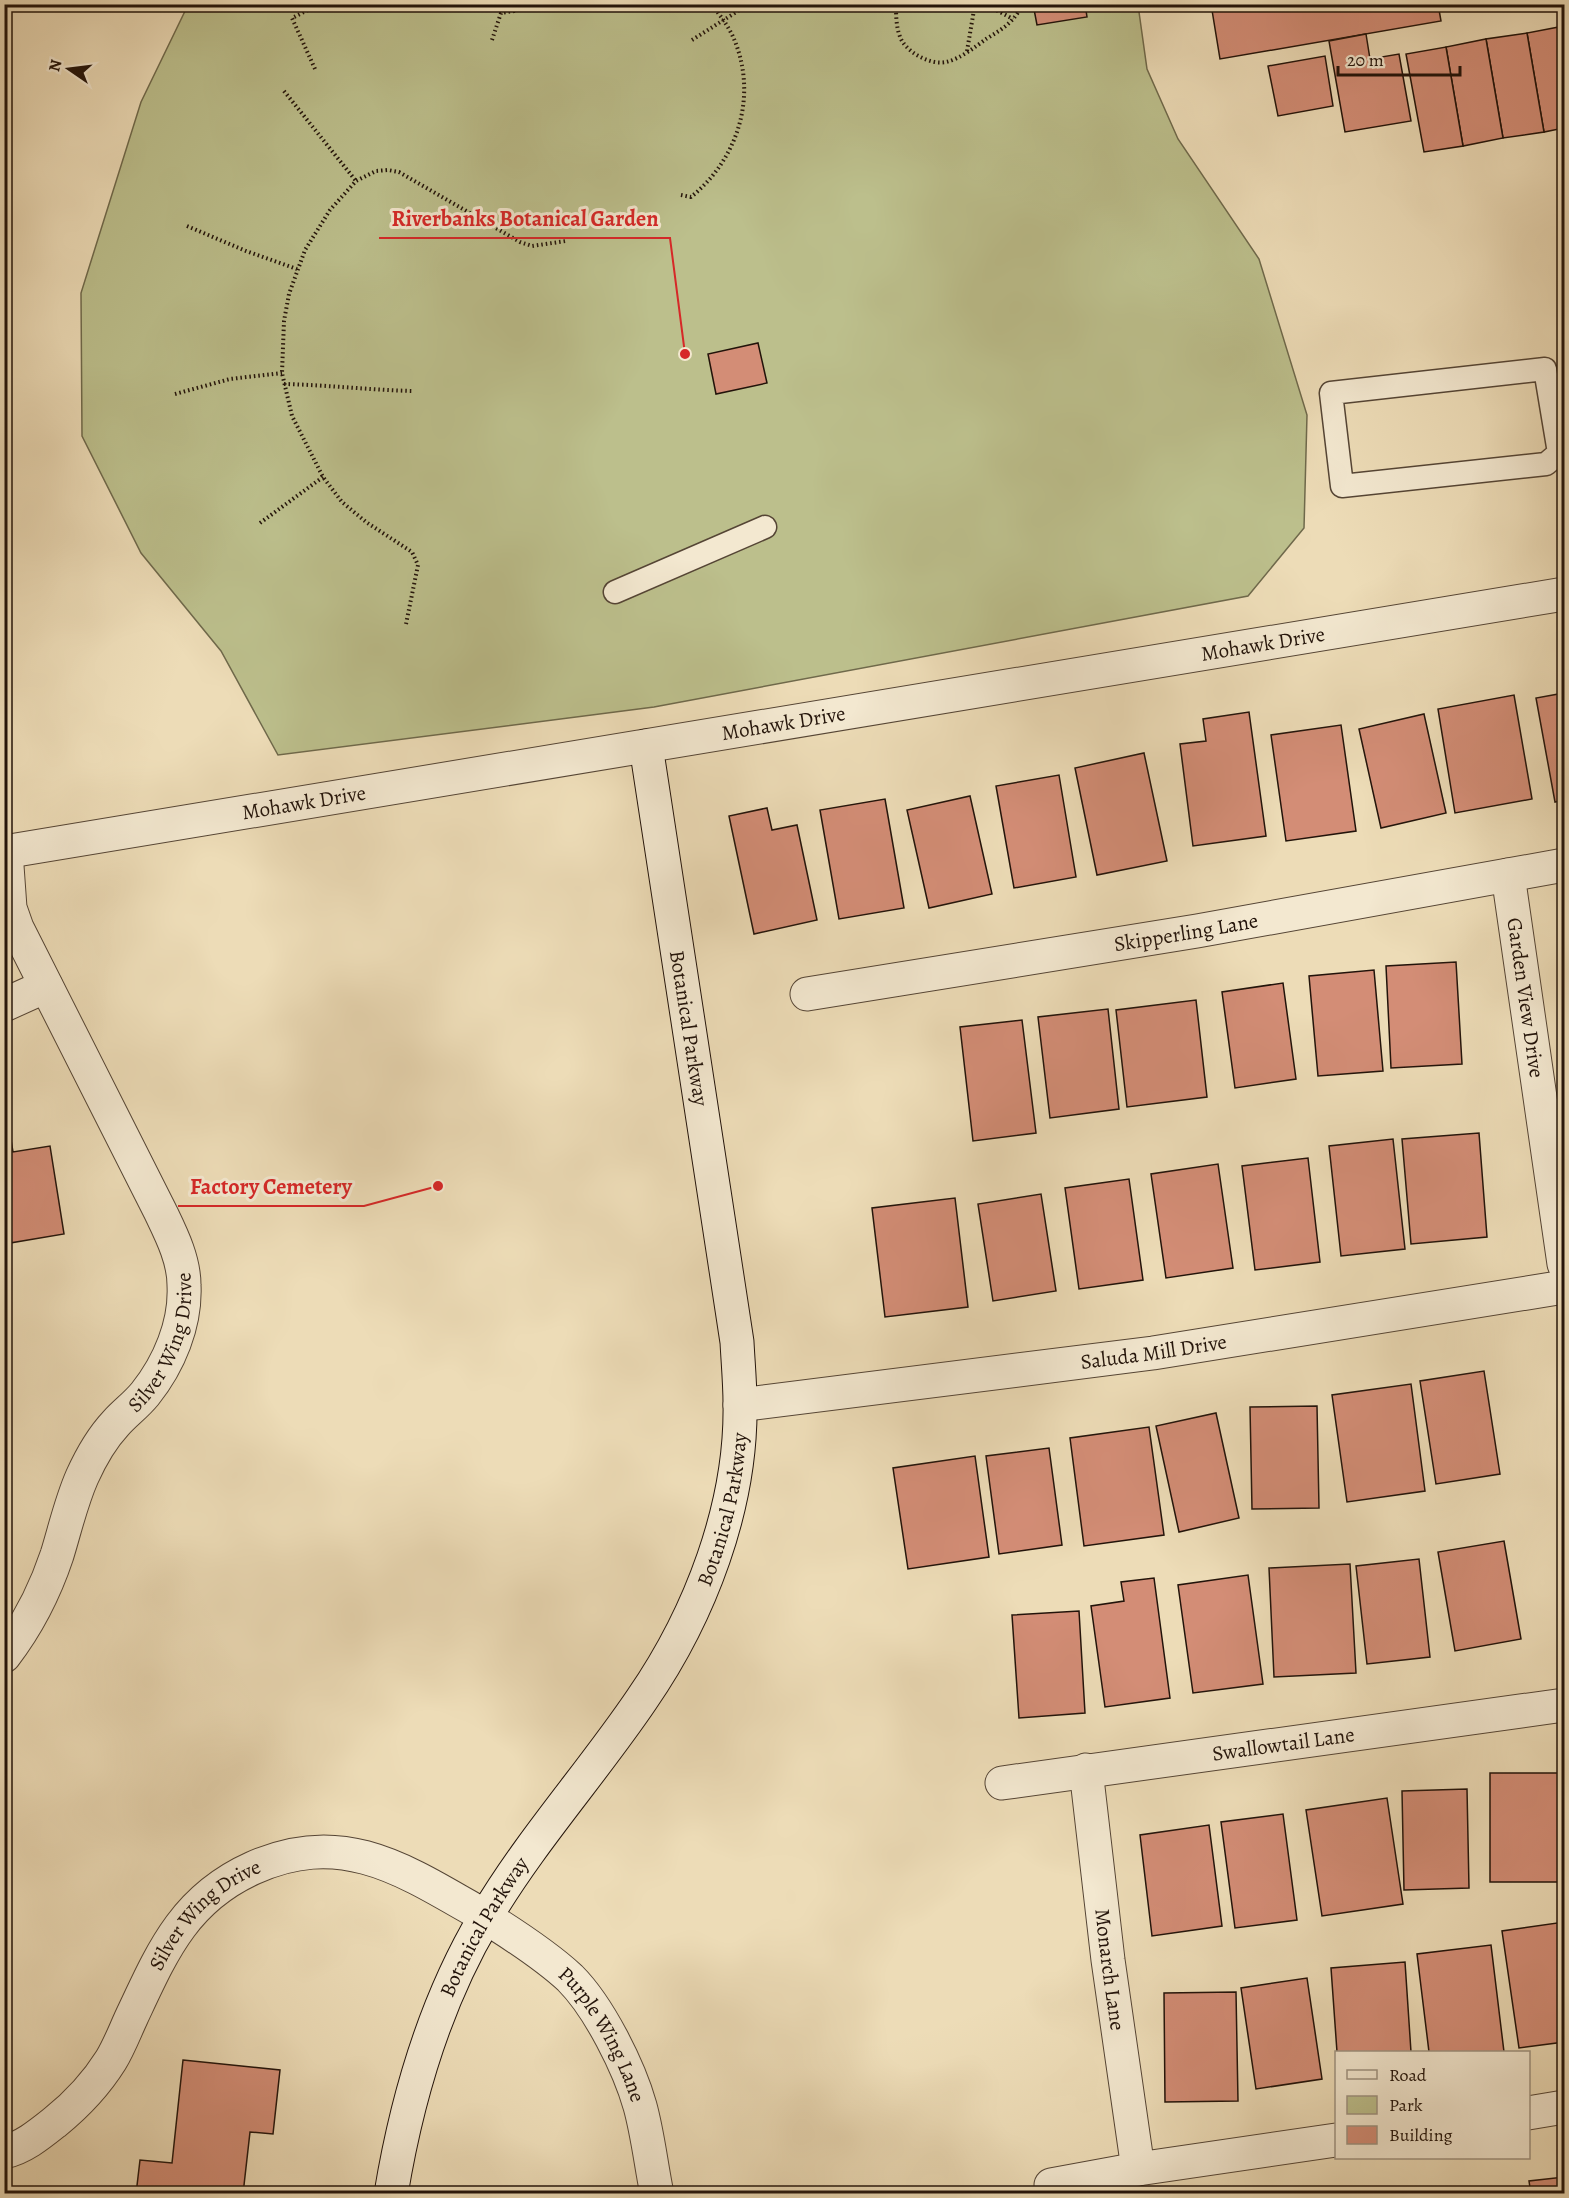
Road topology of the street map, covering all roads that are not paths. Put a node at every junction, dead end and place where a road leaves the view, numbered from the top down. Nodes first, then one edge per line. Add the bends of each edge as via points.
1 (1557, 456) edge
2 (765, 528) dead end
3 (615, 592) dead end
4 (1564, 594) edge
5 (646, 746) junction
6 (5, 852) edge
7 (1564, 865) edge
8 (1508, 875) junction
9 (46, 986) junction
10 (807, 994) dead end
11 (4, 1005) edge
12 (1564, 1264) edge
13 (1564, 1287) edge
14 (740, 1405) junction
15 (4, 1656) edge
16 (1564, 1705) edge
17 (1086, 1770) junction
18 (1002, 1783) dead end
19 (485, 1917) junction
20 (1564, 2107) edge
21 (1530, 2113) edge
22 (1335, 2140) edge
23 (4, 2152) edge
24 (1138, 2169) junction
25 (1051, 2185) dead end
26 (391, 2193) edge
27 (657, 2193) edge

1 - 1 lane via 1545,369 1331,393 1342,486
2 - 3 lane
4 - 5 street, Mohawk Drive
5 - 6 street, Mohawk Drive
5 - 14 street, Botanical Parkway via 737,1342
6 - 9 street, Silver Wing Drive via 10,908 16,928
7 - 8 street, Skipperling Lane
8 - 10 street, Skipperling Lane via 1197,931
8 - 12 street, Garden View Drive
9 - 11 street
9 - 15 street, Silver Wing Drive via 172,1235 180,1259 183,1303 174,1343 161,1371 95,1449 36,1605
13 - 14 street, Saluda Mill Drive via 1153,1353
14 - 19 street, Botanical Parkway via 731,1495 719,1544 673,1650 643,1699
16 - 17 street, Swallowtail Lane
17 - 18 street, Swallowtail Lane
17 - 24 street, Monarch Lane
19 - 23 street, Silver Wing Drive via 405,1871 368,1857 307,1852 242,1873 213,1892 172,1935 111,2059 90,2088 39,2135
19 - 26 street, Botanical Parkway via 440,2006 409,2108
19 - 27 street, Purple Wing Lane via 571,1980 602,2023 641,2108
20 - 21 street
22 - 24 street
24 - 25 street

